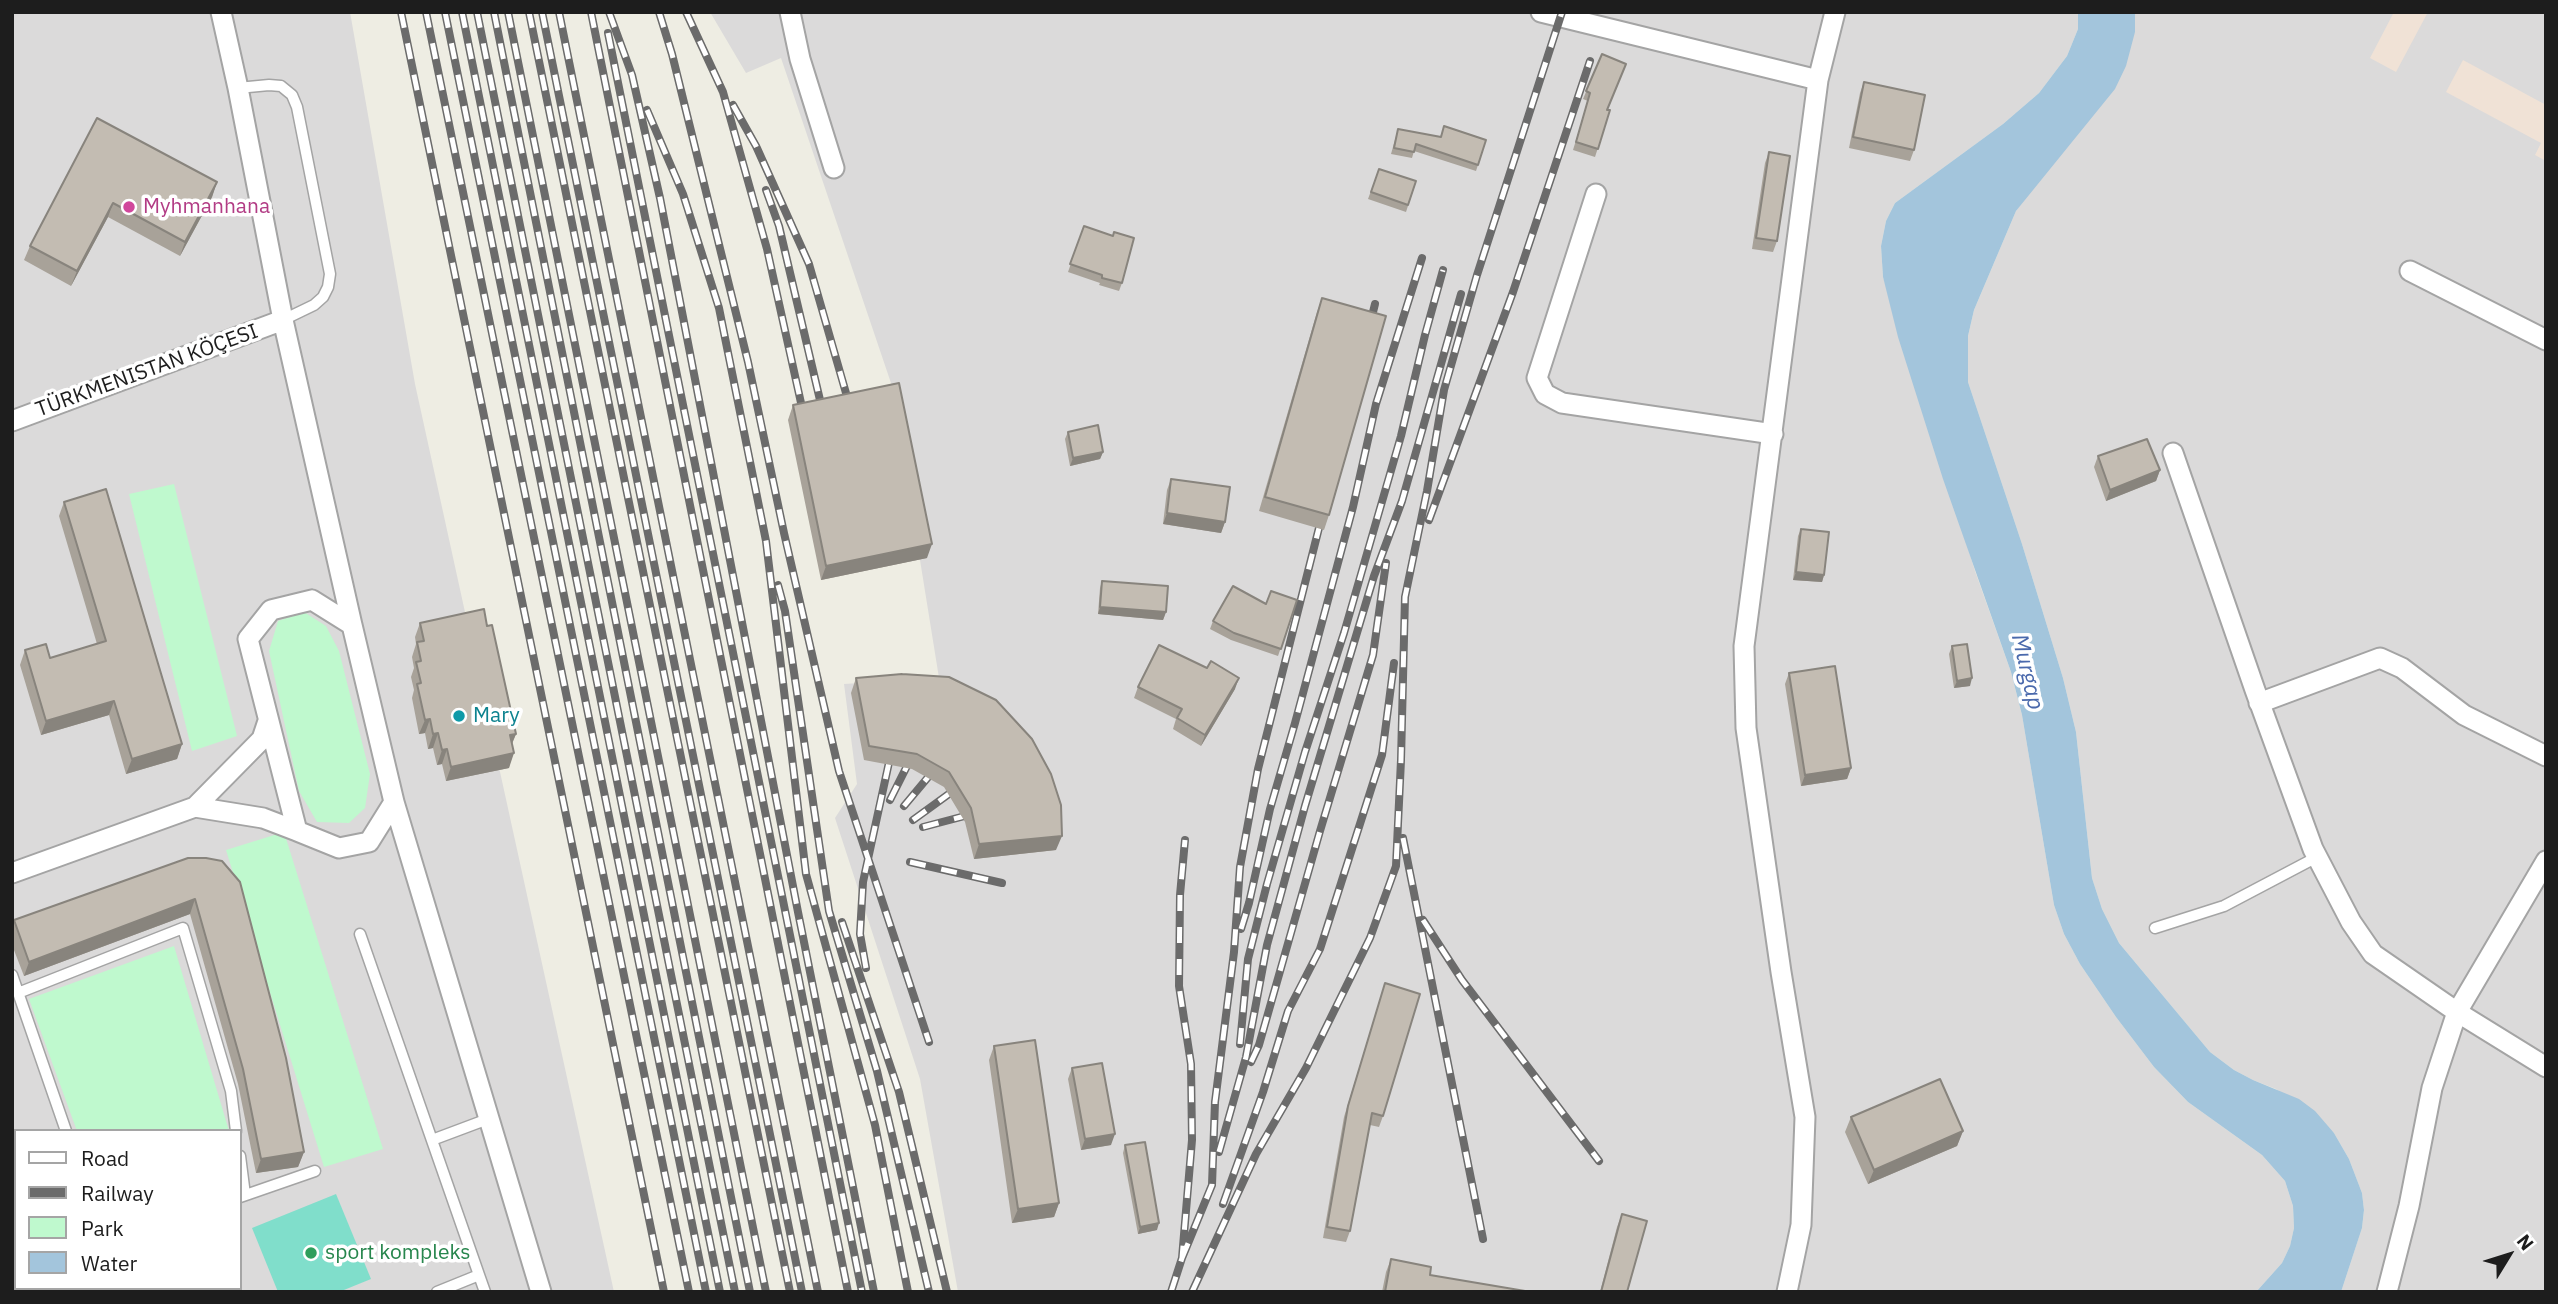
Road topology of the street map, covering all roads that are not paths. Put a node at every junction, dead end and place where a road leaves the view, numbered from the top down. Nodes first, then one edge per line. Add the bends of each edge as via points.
1 (221, 12) edge
2 (790, 12) edge
3 (1541, 12) edge
4 (1835, 12) edge
5 (1818, 80) junction
6 (238, 88) junction
7 (834, 168) dead end
8 (1596, 194) dead end
9 (2410, 271) dead end
10 (283, 320) junction
11 (2546, 340) edge
12 (12, 421) edge
13 (1773, 434) junction
14 (2173, 453) dead end
15 (352, 625) junction
16 (2259, 703) junction
17 (268, 721) junction
18 (2546, 756) edge
19 (394, 802) junction
20 (195, 807) junction
21 (297, 831) junction
22 (2317, 857) junction
23 (2546, 861) edge
24 (12, 873) edge
25 (2155, 928) dead end
26 (359, 934) dead end
27 (12, 975) edge
28 (18, 993) junction
29 (2457, 1012) junction
30 (2546, 1067) edge
31 (488, 1119) junction
32 (65, 1129) edge
33 (236, 1129) edge
34 (432, 1140) junction
35 (315, 1171) dead end
36 (242, 1196) edge
37 (480, 1275) junction
38 (437, 1292) edge
39 (485, 1292) edge
40 (541, 1292) edge
41 (1787, 1292) edge
42 (2387, 1292) edge

1 - 6 street
2 - 7 street
3 - 5 street
4 - 5 street
5 - 13 street
6 - 10 street
6 - 10 lane via 281,86 292,95 330,274 323,297
8 - 13 street via 1537,378 1545,394 1562,402
9 - 11 street
10 - 12 street, TÜRKMENISTAN KÖÇESI
10 - 15 street
13 - 41 street via 1744,660 1746,728 1805,1117 1801,1225
14 - 16 street
15 - 17 street via 312,600 271,610 248,639
15 - 19 street
16 - 18 street via 2380,658 2402,668 2464,715
16 - 22 street
17 - 20 street via 262,739
17 - 21 street
19 - 21 street via 369,842 339,848
19 - 31 street
20 - 21 street via 262,818
20 - 24 street
22 - 25 lane via 2224,905
22 - 29 street via 2373,954
23 - 29 street
26 - 34 lane
27 - 28 lane
28 - 32 lane
28 - 33 lane via 183,928 231,1091
29 - 30 street
29 - 42 street via 2432,1088
31 - 34 lane
31 - 40 street
34 - 37 lane
35 - 36 lane
37 - 38 lane
37 - 39 lane

